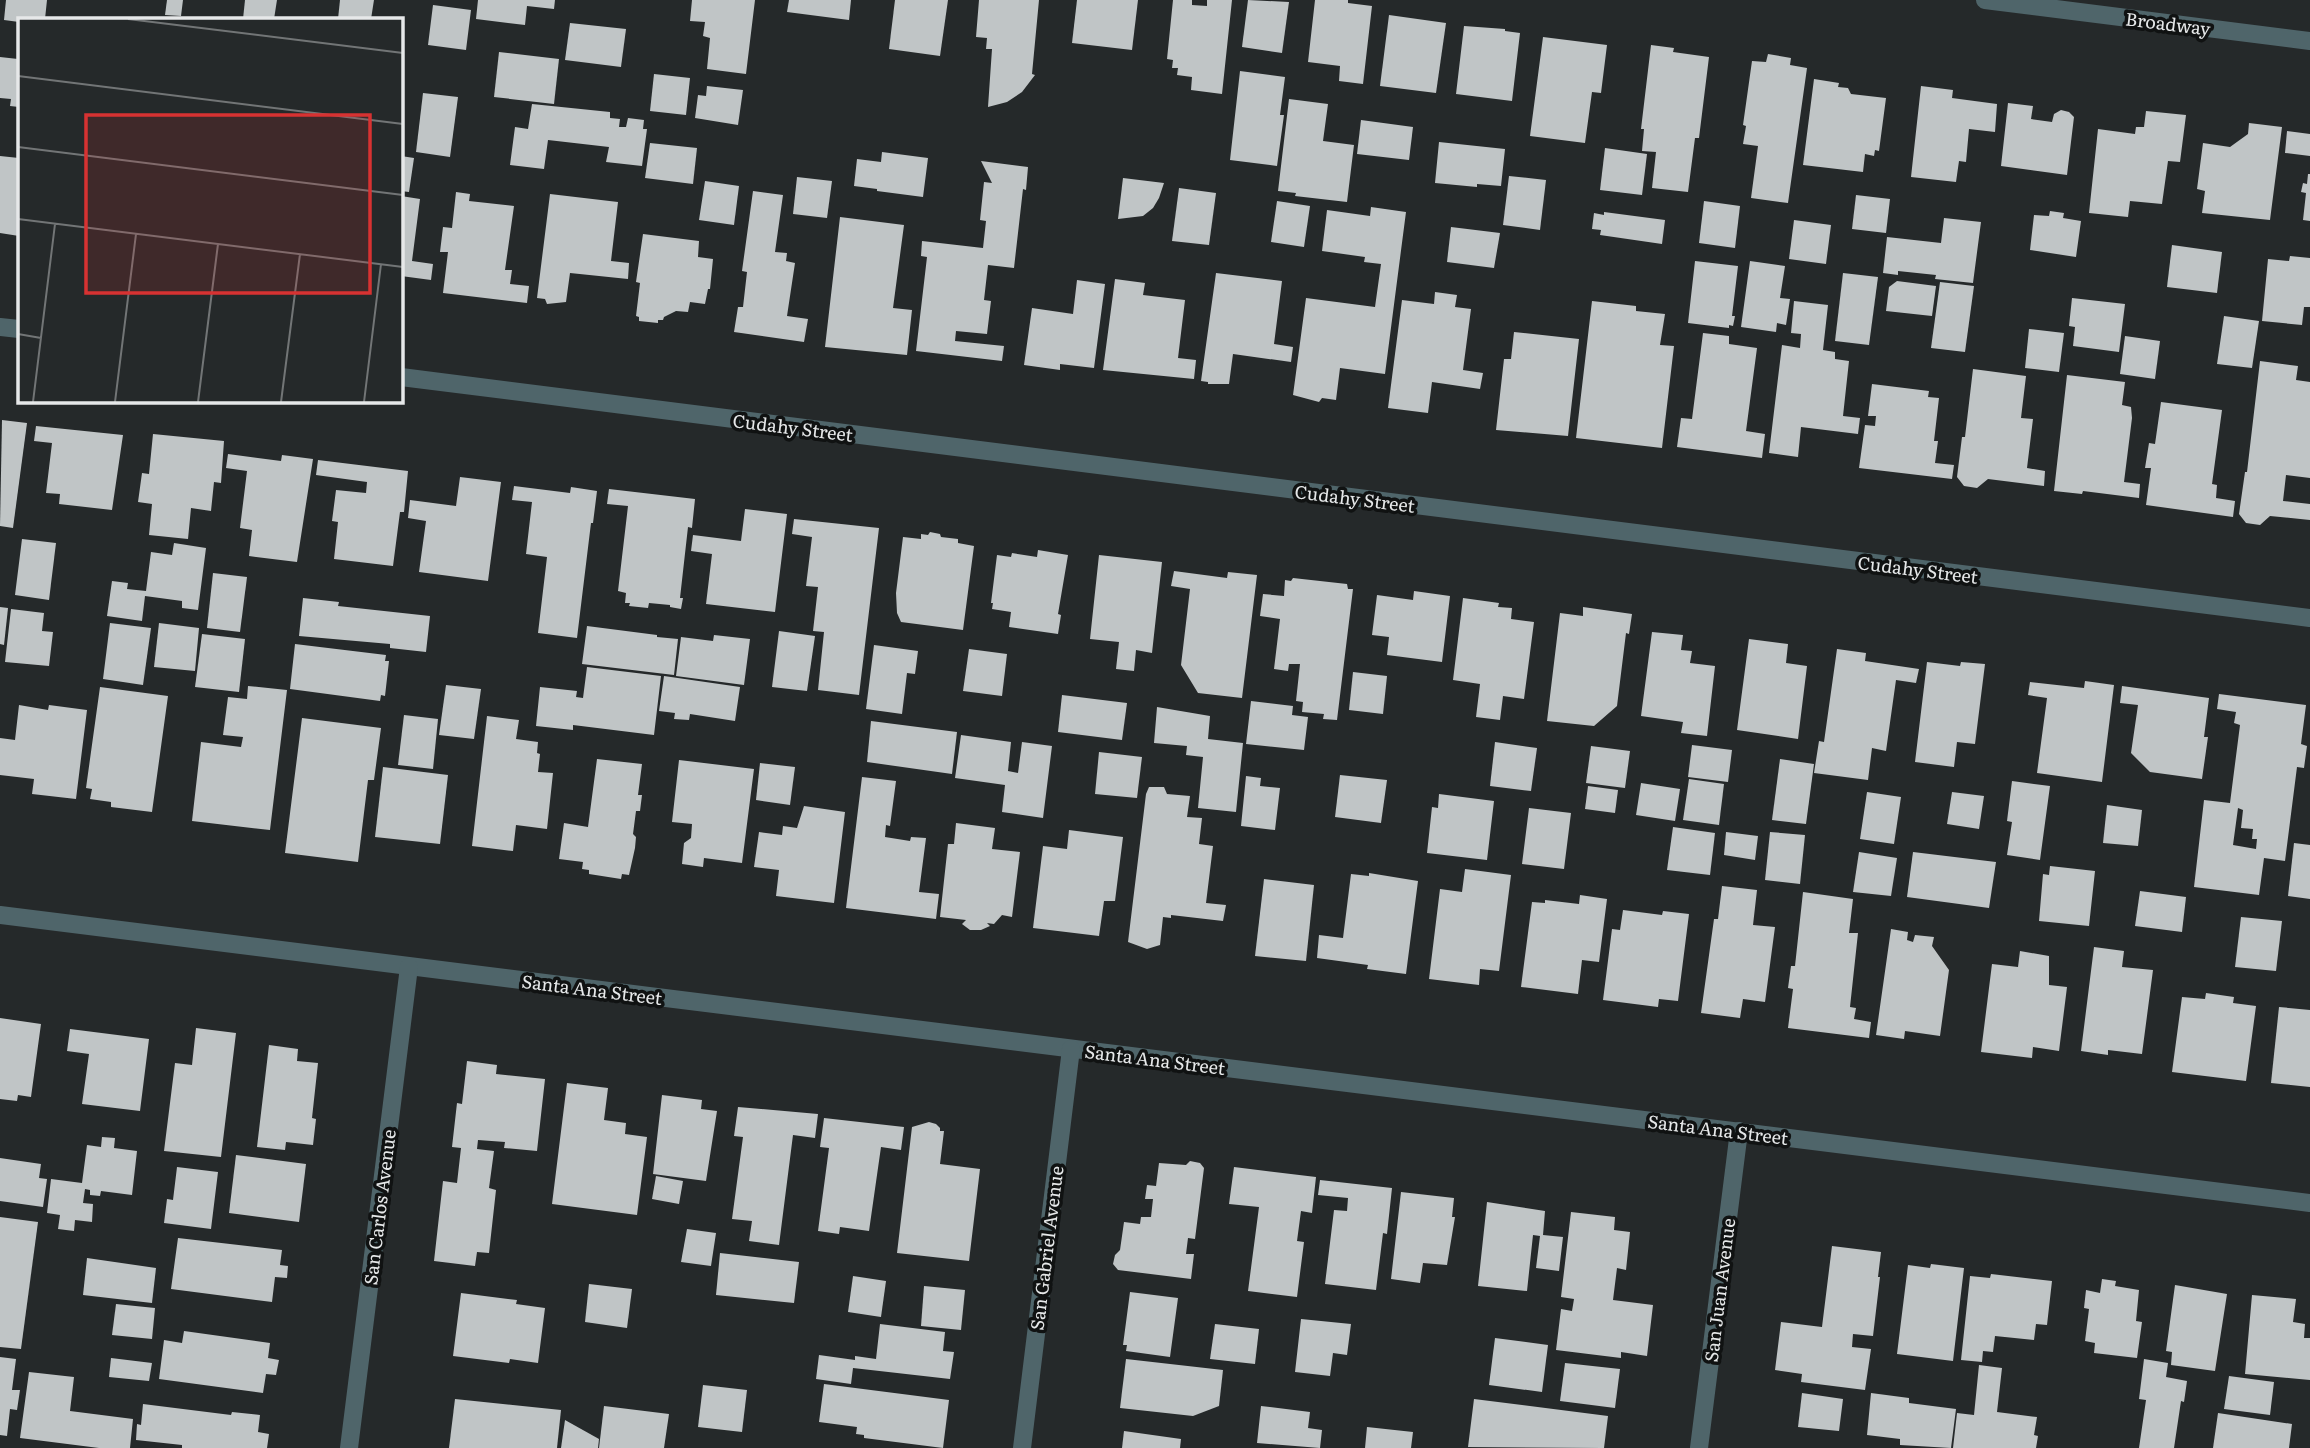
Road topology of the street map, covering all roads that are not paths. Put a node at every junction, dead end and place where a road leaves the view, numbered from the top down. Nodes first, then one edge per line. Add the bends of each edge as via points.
1 (1985, 0) edge
2 (2310, 41) edge
3 (0, 327) edge
4 (18, 330) edge
5 (402, 377) edge
6 (2310, 618) edge
7 (0, 915) edge
8 (409, 967) junction
9 (1071, 1049) junction
10 (1739, 1131) junction
11 (2310, 1203) edge
12 (349, 1448) edge
13 (1022, 1448) edge
14 (1699, 1448) edge

1 - 2 street, Broadway
3 - 4 street
5 - 6 street, Cudahy Street
7 - 8 street, Santa Ana Street
8 - 9 street, Santa Ana Street
8 - 12 street, San Carlos Avenue
9 - 10 street, Santa Ana Street
9 - 13 street, San Gabriel Avenue
10 - 11 street, Santa Ana Street
10 - 14 street, San Juan Avenue

